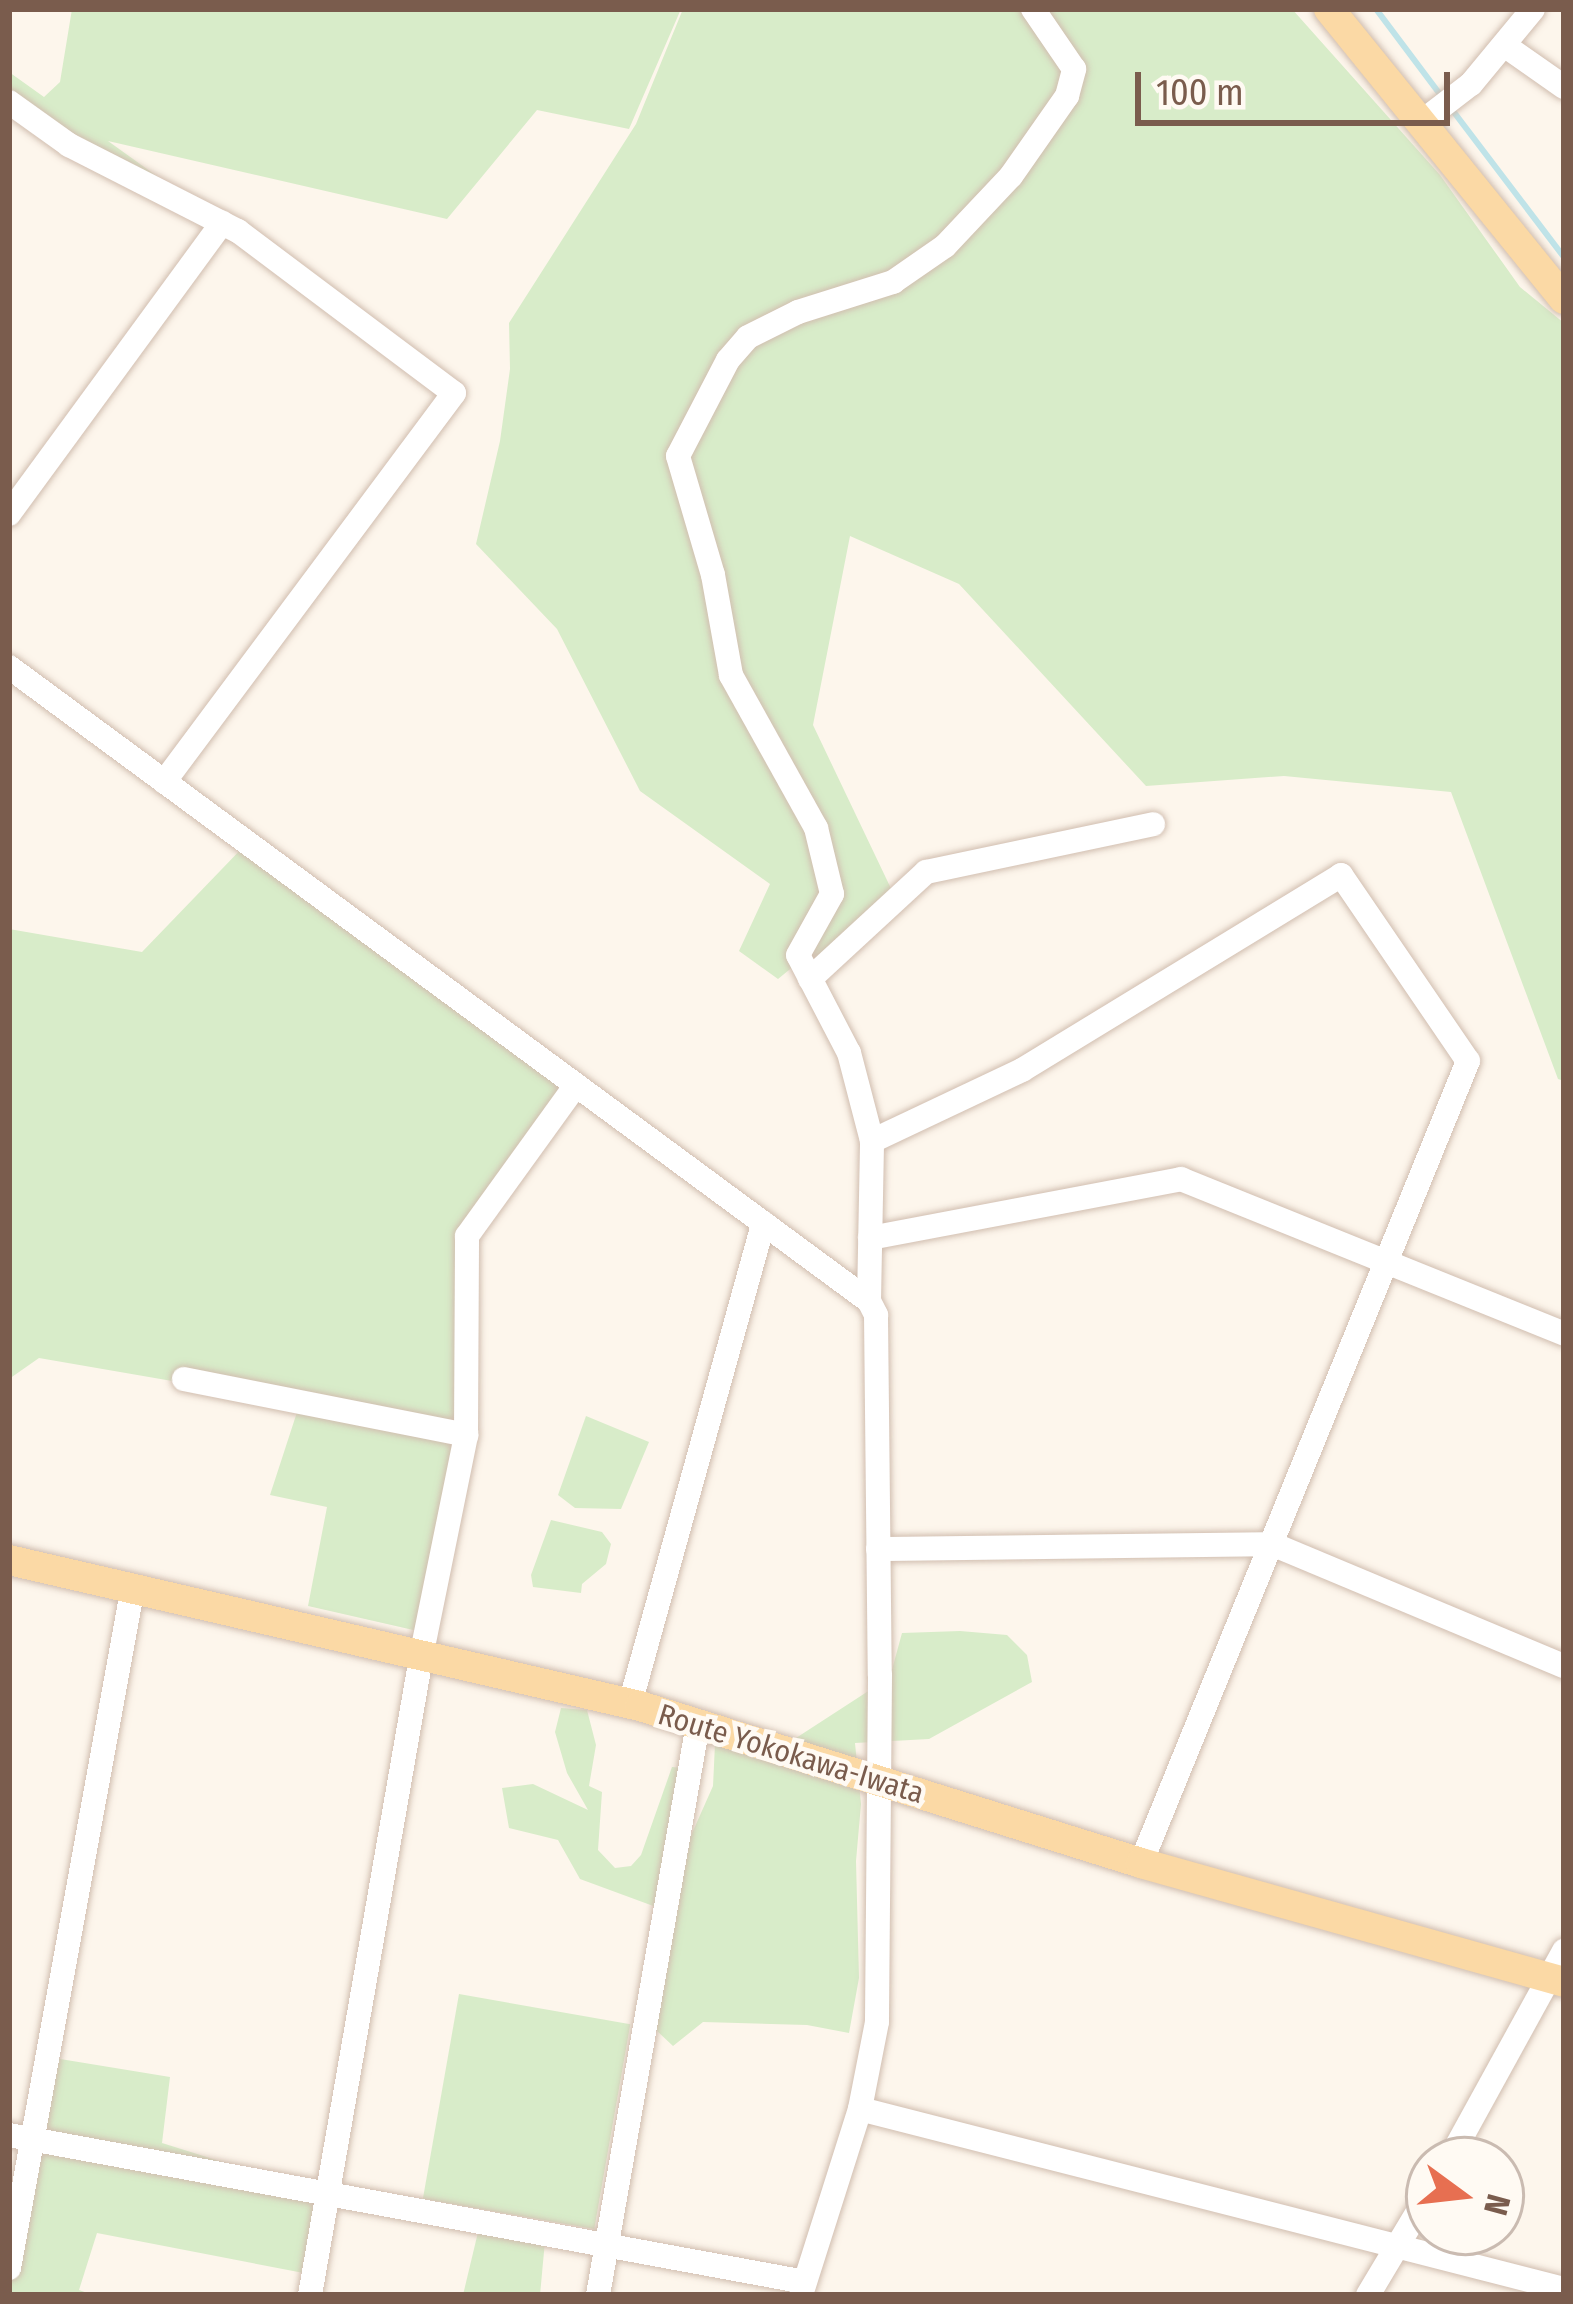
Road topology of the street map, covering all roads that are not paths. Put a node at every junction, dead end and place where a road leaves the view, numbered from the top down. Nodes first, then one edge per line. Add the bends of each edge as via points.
1 (1034, 9) edge
2 (1329, 9) edge
3 (1533, 9) edge
4 (1504, 45) junction
5 (1564, 87) edge
6 (9, 102) edge
7 (1424, 120) junction
8 (222, 223) junction
9 (1564, 299) edge
10 (9, 514) edge
11 (9, 667) edge
12 (164, 782) junction
13 (1154, 824) dead end
14 (810, 979) junction
15 (576, 1085) junction
16 (872, 1141) junction
17 (764, 1223) junction
18 (870, 1238) junction
19 (1390, 1262) junction
20 (869, 1301) junction
21 (1564, 1334) edge
22 (184, 1378) dead end
23 (466, 1435) junction
24 (1272, 1544) junction
25 (878, 1550) junction
26 (9, 1560) edge
27 (132, 1592) junction
28 (422, 1652) junction
29 (1564, 1666) edge
30 (630, 1704) junction
31 (698, 1724) junction
32 (881, 1781) junction
33 (1141, 1863) junction
34 (1560, 1970) edge
35 (860, 2109) junction
36 (1463, 2136) edge
37 (21, 2138) edge
38 (328, 2194) junction
39 (1405, 2232) edge
40 (607, 2246) junction
41 (1396, 2247) junction
42 (9, 2268) edge
43 (802, 2289) edge
44 (1564, 2289) edge
45 (310, 2295) edge
46 (598, 2295) edge
47 (1368, 2295) edge

1 - 14 street via 1074,69 1067,96 1011,176 946,246 893,282 748,337 678,456 713,575 731,675 816,828 832,894 797,956
2 - 7 main road
3 - 4 street
4 - 5 street
4 - 7 street
6 - 8 street via 69,145
7 - 9 main road
8 - 10 street
8 - 12 street via 454,393
11 - 12 street
12 - 15 street
13 - 14 street via 926,872
14 - 16 street via 849,1053
15 - 17 street
15 - 23 street via 467,1235
16 - 18 street
16 - 19 street via 1022,1070 1341,875 1468,1061
17 - 20 street
17 - 30 street
18 - 19 street via 1181,1179
18 - 20 street
19 - 21 street
19 - 24 street
20 - 25 street via 876,1315
22 - 23 street
23 - 28 street
24 - 25 street
24 - 29 street
24 - 33 street
25 - 32 street
26 - 27 main road, Route Yokokawa-Iwata
27 - 28 main road, Route Yokokawa-Iwata
27 - 37 street
28 - 30 main road, Route Yokokawa-Iwata
28 - 38 street
30 - 31 main road, Route Yokokawa-Iwata
31 - 32 main road, Route Yokokawa-Iwata
31 - 40 street
32 - 33 main road, Route Yokokawa-Iwata
32 - 35 street via 877,2022
33 - 34 main road, Route Yokokawa-Iwata
34 - 36 street
35 - 41 street
35 - 43 street
37 - 38 street
37 - 42 street
38 - 40 street
38 - 45 street
39 - 41 street
40 - 43 street
40 - 46 street
41 - 44 street
41 - 47 street

